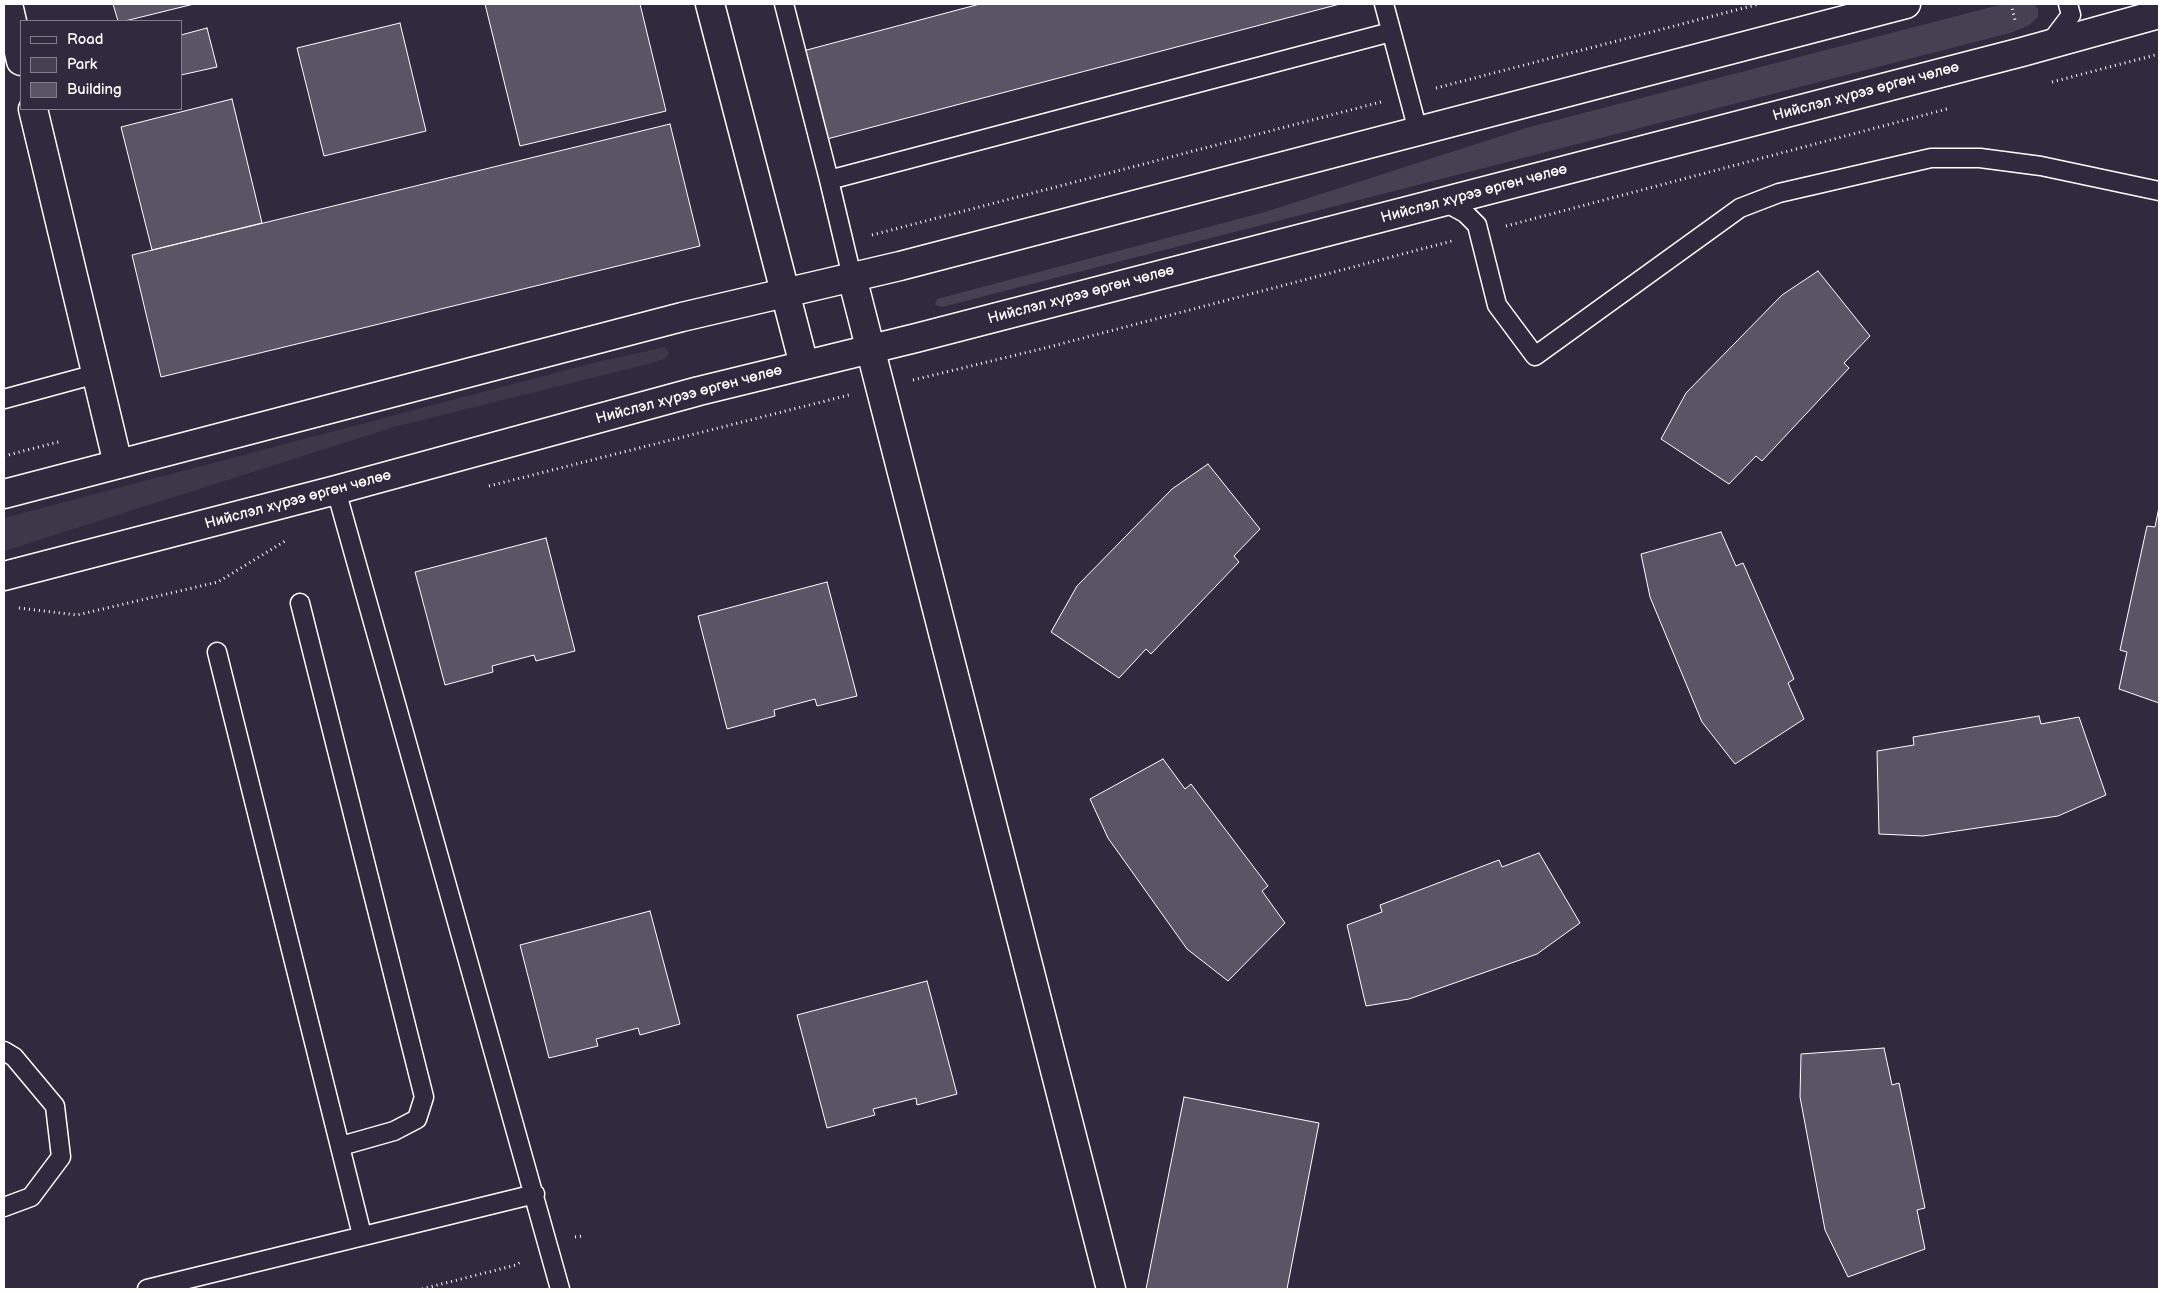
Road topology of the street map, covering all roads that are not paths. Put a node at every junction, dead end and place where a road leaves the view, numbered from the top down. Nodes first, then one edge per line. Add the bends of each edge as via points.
1 (8, 4) edge
2 (710, 4) edge
3 (784, 4) edge
4 (1384, 4) edge
5 (1906, 4) edge
6 (2068, 4) edge
7 (2159, 14) edge
8 (1391, 32) junction
9 (2048, 45) junction
10 (20, 57) edge
11 (33, 110) edge
12 (1418, 131) junction
13 (828, 180) junction
14 (2159, 191) edge
15 (1443, 201) junction
16 (852, 277) junction
17 (785, 292) junction
18 (870, 349) junction
19 (804, 365) junction
20 (96, 374) junction
21 (4, 399) edge
22 (118, 464) junction
23 (336, 490) junction
24 (4, 494) edge
25 (4, 576) edge
26 (300, 603) dead end
27 (217, 652) dead end
28 (4, 1052) edge
29 (341, 1146) junction
30 (535, 1194) junction
31 (4, 1207) edge
32 (362, 1236) junction
33 (147, 1289) edge
34 (560, 1289) edge
35 (1111, 1289) edge

1 - 10 main road
2 - 17 main road
3 - 13 lane
4 - 8 lane
5 - 12 main road
6 - 9 lane via 2071,15
7 - 9 main road, Нийслэл хүрээ өргөн чөлөө
8 - 12 lane
8 - 13 lane
9 - 15 main road, Нийслэл хүрээ өргөн чөлөө
11 - 20 main road
12 - 16 main road
13 - 16 lane
14 - 15 lane via 2042,166 1980,158 1931,158 1779,193 1740,208 1534,356 1497,305 1477,225 1465,212
15 - 18 main road, Нийслэл хүрээ өргөн чөлөө
16 - 17 main road
16 - 18 main road
17 - 19 main road
17 - 22 main road
18 - 19 main road, Нийслэл хүрээ өргөн чөлөө
18 - 35 main road
19 - 23 main road, Нийслэл хүрээ өргөн чөлөө
20 - 21 lane
20 - 22 main road
22 - 24 main road
23 - 25 main road, Нийслэл хүрээ өргөн чөлөө
23 - 30 lane
26 - 29 lane via 424,1098 417,1119 394,1131
27 - 29 lane
28 - 31 lane via 14,1057 55,1106 61,1157 31,1197
29 - 32 lane
30 - 32 lane
30 - 34 lane
32 - 33 lane

